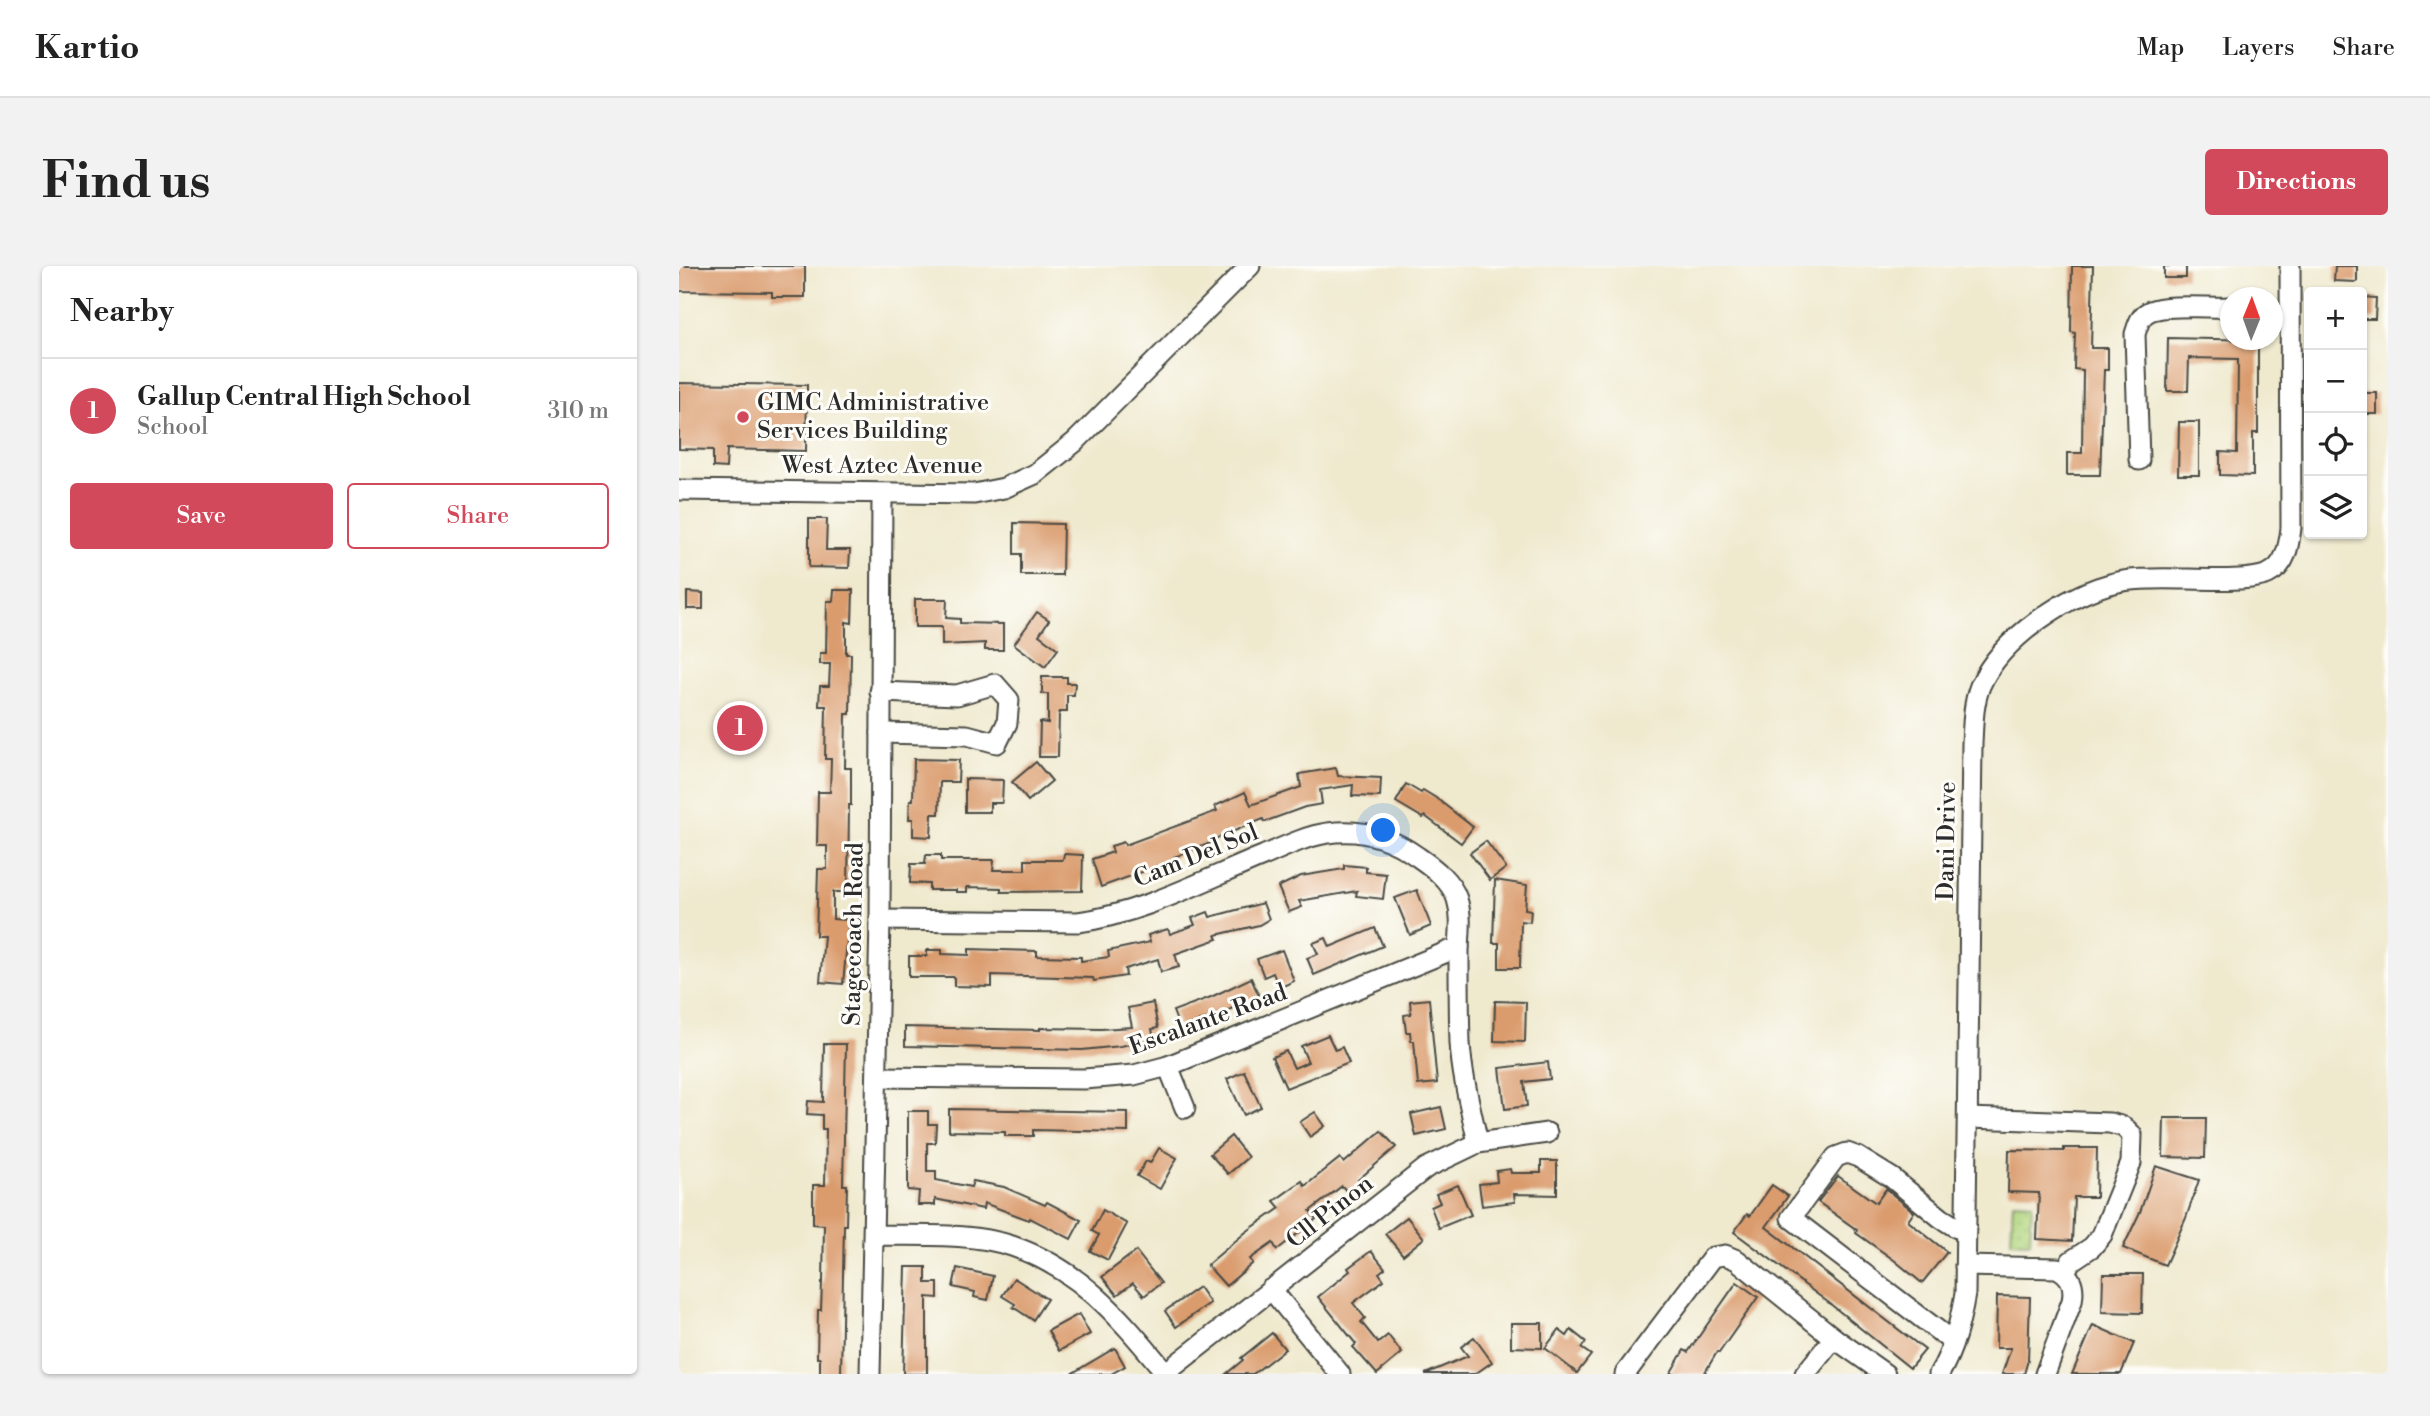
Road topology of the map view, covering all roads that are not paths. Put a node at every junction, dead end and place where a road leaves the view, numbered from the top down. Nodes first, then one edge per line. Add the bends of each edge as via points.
1 (1250, 266) edge
2 (2290, 266) edge
3 (2283, 297) edge
4 (2220, 307) edge
5 (2283, 343) edge
6 (2139, 460) dead end
7 (679, 490) edge
8 (882, 494) junction
9 (880, 692) junction
10 (881, 733) junction
11 (880, 920) junction
12 (1459, 947) junction
13 (1168, 1066) junction
14 (877, 1077) junction
15 (1185, 1108) dead end
16 (1968, 1118) junction
17 (1547, 1133) dead end
18 (1478, 1143) junction
19 (1966, 1227) junction
20 (874, 1235) junction
21 (1965, 1266) junction
22 (2065, 1272) junction
23 (1271, 1289) junction
24 (1834, 1338) junction
25 (1953, 1342) junction
26 (1165, 1373) edge
27 (870, 1374) edge
28 (1340, 1374) edge
29 (1625, 1374) edge
30 (1805, 1374) edge
31 (1885, 1374) edge
32 (1938, 1374) edge
33 (2045, 1374) edge

1 - 8 street, West Aztec Avenue via 1075,442 1035,474 1004,488 974,494
2 - 3 street, Dani Drive
4 - 6 street via 2164,309 2148,312 2139,321 2135,334
5 - 16 street, Dani Drive via 2291,528 2283,561 2270,573 2251,577 2152,579 2093,590 2019,634 1980,686 1972,744
7 - 8 street, West Aztec Avenue
8 - 9 street, Stagecoach Road
9 - 10 street, Stagecoach Road
9 - 10 street via 957,695 995,684 1009,700 1007,723 996,743 967,735
10 - 11 street, Stagecoach Road
11 - 12 street, Cam Del Sol via 1105,919 1297,842 1356,831 1404,846 1448,883 1461,922
11 - 14 street, Stagecoach Road
12 - 13 street, Escalante Road
12 - 18 street, Cam Del Sol via 1461,1047
13 - 14 street, Escalante Road via 1134,1075 1084,1079
13 - 15 street
14 - 20 street, Stagecoach Road
16 - 19 street, Dani Drive
16 - 22 street via 2111,1123 2132,1135 2131,1163 2102,1236 2071,1261
17 - 18 street, Cll Pinon
18 - 23 street, Cll Pinon via 1426,1168
19 - 21 street, Dani Drive
19 - 25 street via 1957,1228 1892,1178 1847,1153 1836,1157 1791,1218
20 - 26 street via 962,1237 1010,1246 1056,1266 1118,1315
20 - 27 street, Stagecoach Road
21 - 22 street via 2057,1268
21 - 25 street, Dani Drive via 1965,1294
22 - 33 street via 2072,1281 2072,1301
23 - 26 street, Cll Pinon
23 - 28 street
24 - 29 street via 1737,1259 1713,1257
24 - 30 street
24 - 31 street
25 - 32 street, Dani Drive

